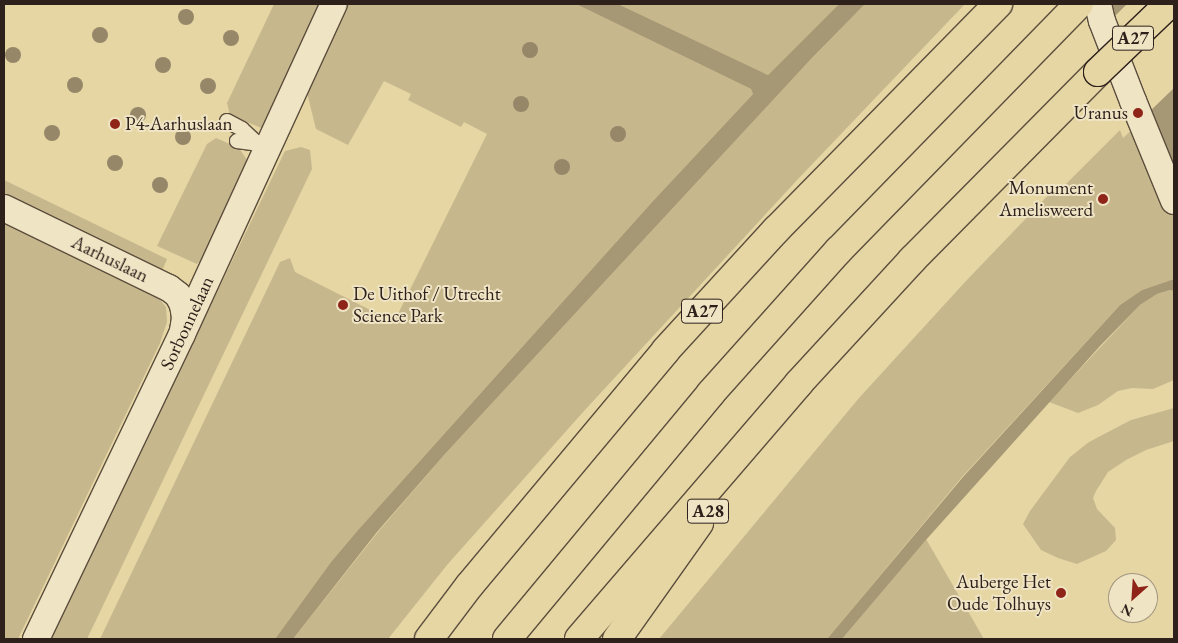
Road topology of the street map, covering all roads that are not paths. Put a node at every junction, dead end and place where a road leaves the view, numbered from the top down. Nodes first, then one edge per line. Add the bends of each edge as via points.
1 (334, 4) edge
2 (998, 4) edge
3 (1168, 4) edge
4 (1084, 5) edge
5 (227, 121) dead end
6 (237, 141) dead end
7 (263, 147) junction
8 (1174, 201) edge
9 (4, 208) edge
10 (182, 334) junction
11 (799, 383) junction
12 (36, 639) edge
13 (428, 639) edge
14 (507, 639) edge
15 (579, 639) edge
16 (617, 639) edge

1 - 7 street, Sorbonnelaan
2 - 13 highway, A27 via 776,230 666,350
3 - 11 highway, A27, bridge via 912,260
4 - 8 street via 1130,92
4 - 14 highway via 832,258 710,393
5 - 7 lane
6 - 7 lane
7 - 10 street, Sorbonnelaan
9 - 10 street, Aarhuslaan via 170,288 183,305
10 - 12 street, Sorbonnelaan
11 - 15 highway, A27
11 - 16 highway, A28

